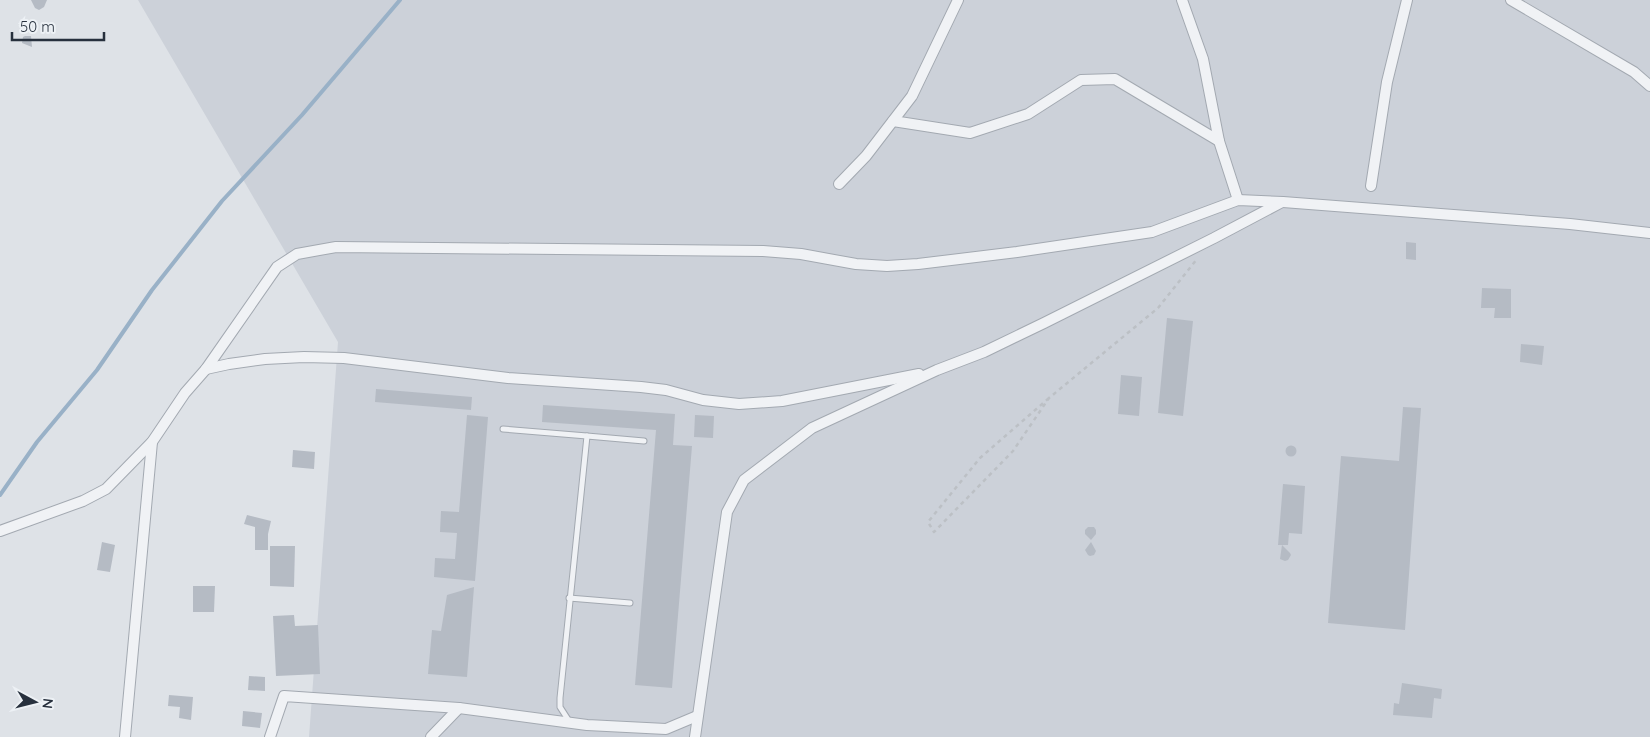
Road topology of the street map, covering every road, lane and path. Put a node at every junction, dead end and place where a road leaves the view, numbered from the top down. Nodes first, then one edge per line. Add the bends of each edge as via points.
1 (958, 0) edge
2 (1182, 0) edge
3 (1407, 0) edge
4 (1511, 0) edge
5 (1650, 86) edge
6 (893, 121) junction
7 (1219, 141) junction
8 (839, 184) dead end
9 (1371, 186) dead end
10 (1238, 200) junction
11 (1283, 202) junction
12 (1650, 233) edge
13 (1202, 254) dead end
14 (206, 369) junction
15 (937, 370) junction
16 (1049, 398) junction
17 (502, 428) dead end
18 (587, 436) junction
19 (644, 441) dead end
20 (152, 442) junction
21 (0, 532) edge
22 (569, 598) junction
23 (630, 602) dead end
24 (458, 708) junction
25 (697, 716) junction
26 (570, 722) junction
27 (125, 737) edge
28 (270, 737) edge
29 (431, 737) edge
30 (695, 737) edge

1 - 6 street via 912,96
2 - 7 street via 1203,59
3 - 9 street via 1387,82
4 - 5 street via 1634,72
6 - 7 street via 970,133 1028,114 1081,80 1115,79
6 - 8 street
7 - 10 street
10 - 11 street
10 - 14 street via 1152,232 1017,252 887,266 762,251 336,246 297,254 277,267
11 - 12 street
11 - 15 street via 1044,323
13 - 16 path via 1158,308
14 - 15 street via 266,359 304,356 344,358 508,378 649,388 739,404 782,401
14 - 20 street via 185,393
15 - 25 street via 812,428 744,480 727,512
16 - 16 path via 1013,451 934,532 928,522 980,458
17 - 18 lane
18 - 19 lane
18 - 22 lane
20 - 21 street via 106,489
20 - 27 street
22 - 23 lane
22 - 26 lane via 560,698 562,712
24 - 26 street
24 - 28 street via 284,696
24 - 29 street
25 - 26 street via 666,729
25 - 30 street

